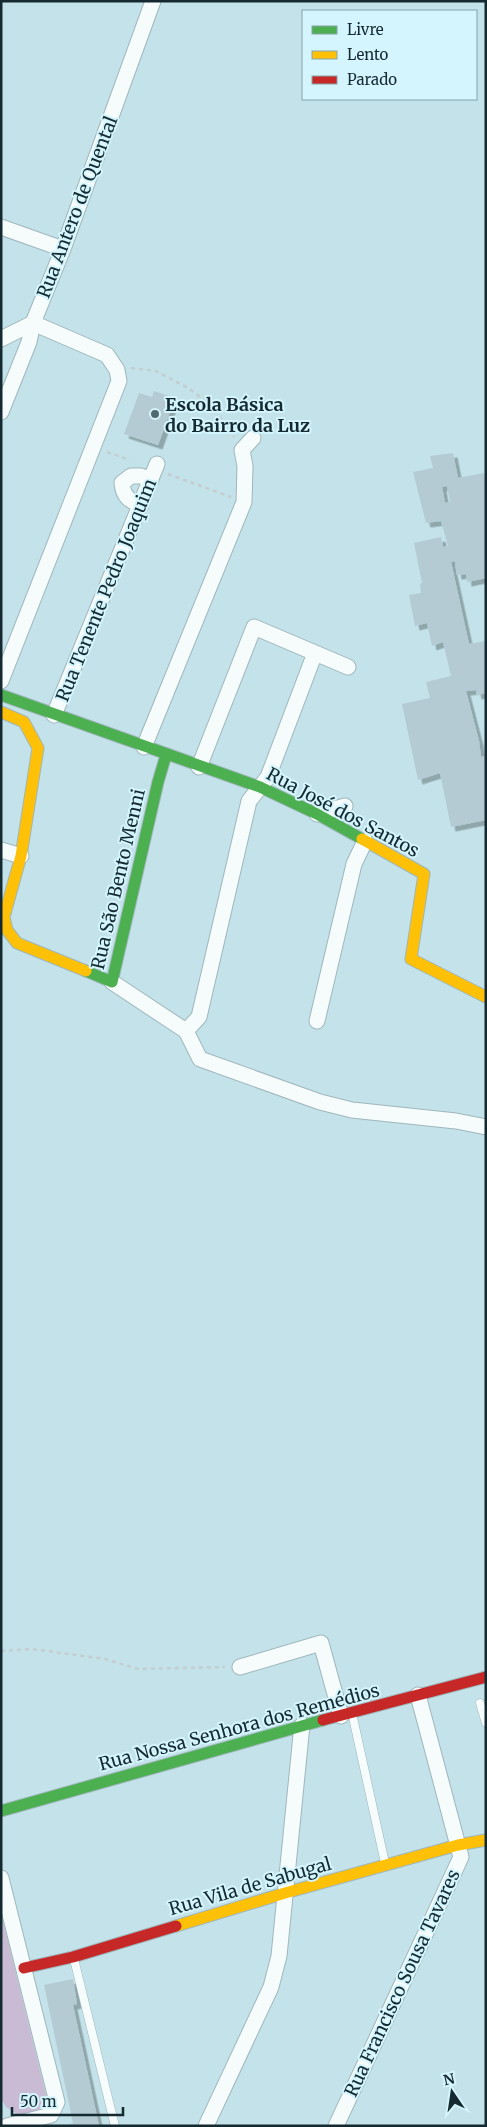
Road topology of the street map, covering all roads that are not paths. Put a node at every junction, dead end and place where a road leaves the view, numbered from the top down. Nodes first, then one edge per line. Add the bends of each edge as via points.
1 (153, 1) edge
2 (1, 227) edge
3 (63, 249) junction
4 (32, 323) junction
5 (1, 339) edge
6 (1, 412) edge
7 (253, 438) dead end
8 (157, 464) dead end
9 (151, 480) junction
10 (141, 505) junction
11 (315, 653) junction
12 (348, 667) dead end
13 (1, 680) edge
14 (1, 695) edge
15 (1, 712) edge
16 (54, 715) junction
17 (144, 747) junction
18 (166, 755) junction
19 (199, 767) junction
20 (260, 786) junction
21 (345, 806) dead end
22 (317, 814) junction
23 (365, 841) junction
24 (1, 850) edge
25 (21, 856) junction
26 (112, 982) junction
27 (486, 997) edge
28 (317, 1021) dead end
29 (186, 1031) junction
30 (486, 1127) edge
31 (240, 1667) road end
32 (486, 1677) edge
33 (418, 1695) junction
34 (480, 1703) dead end
35 (347, 1715) junction
36 (486, 1723) edge
37 (302, 1726) junction
38 (1, 1812) edge
39 (486, 1840) edge
40 (458, 1845) junction
41 (386, 1865) junction
42 (1, 1878) edge
43 (285, 1893) junction
44 (73, 1957) junction
45 (24, 1968) junction
46 (7, 2126) edge
47 (115, 2126) edge
48 (206, 2126) edge
49 (336, 2126) edge

1 - 3 street, Rua Antero de Quental
2 - 3 street
3 - 4 street, Rua Antero de Quental
4 - 5 street
4 - 6 street, Rua Antero de Quental
4 - 13 street via 107,356 118,370 119,381
7 - 17 street via 242,450 244,502
8 - 9 street, Rua Tenente Pedro Joaquim
9 - 10 street, Rua Tenente Pedro Joaquim
9 - 10 street via 131,476 122,483 122,492 130,501
10 - 16 street, Rua Tenente Pedro Joaquim
11 - 12 street
11 - 19 street via 254,627
11 - 20 street via 268,777
14 - 16 street, Rua José dos Santos
15 - 25 street, Rua São Bento Menni via 24,722 38,748
16 - 17 street, Rua José dos Santos
17 - 18 street, Rua José dos Santos
18 - 19 street, Rua José dos Santos
18 - 26 street, Rua São Bento Menni
19 - 20 street, Rua José dos Santos
20 - 22 street, Rua José dos Santos
20 - 29 street via 249,801 199,1017
21 - 22 street
22 - 23 street, Rua José dos Santos
23 - 27 street, Rua José dos Santos via 424,874 412,959
23 - 28 street via 354,864
24 - 25 street
25 - 26 street, Rua São Bento Menni via 4,918 7,930 17,943
26 - 29 street
29 - 30 street via 200,1059 320,1102 352,1110
31 - 35 street via 321,1643
32 - 33 street, Rua Nossa Senhora dos Remédios
33 - 35 street, Rua Nossa Senhora dos Remédios
33 - 40 street, Rua Francisco Sousa Tavares
34 - 36 lane
35 - 37 street, Rua Nossa Senhora dos Remédios
35 - 41 lane
37 - 38 street, Rua Nossa Senhora dos Remédios
37 - 43 street
39 - 40 street, Rua Vila de Sabugal
40 - 41 street, Rua Vila de Sabugal
40 - 49 street, Rua Francisco Sousa Tavares via 461,1857
41 - 43 street, Rua Vila de Sabugal
42 - 45 street
43 - 44 street, Rua Vila de Sabugal
43 - 48 street via 279,1956 271,1987
44 - 45 street, Rua Vila de Sabugal
44 - 47 lane
45 - 46 street via 58,2102 51,2115

